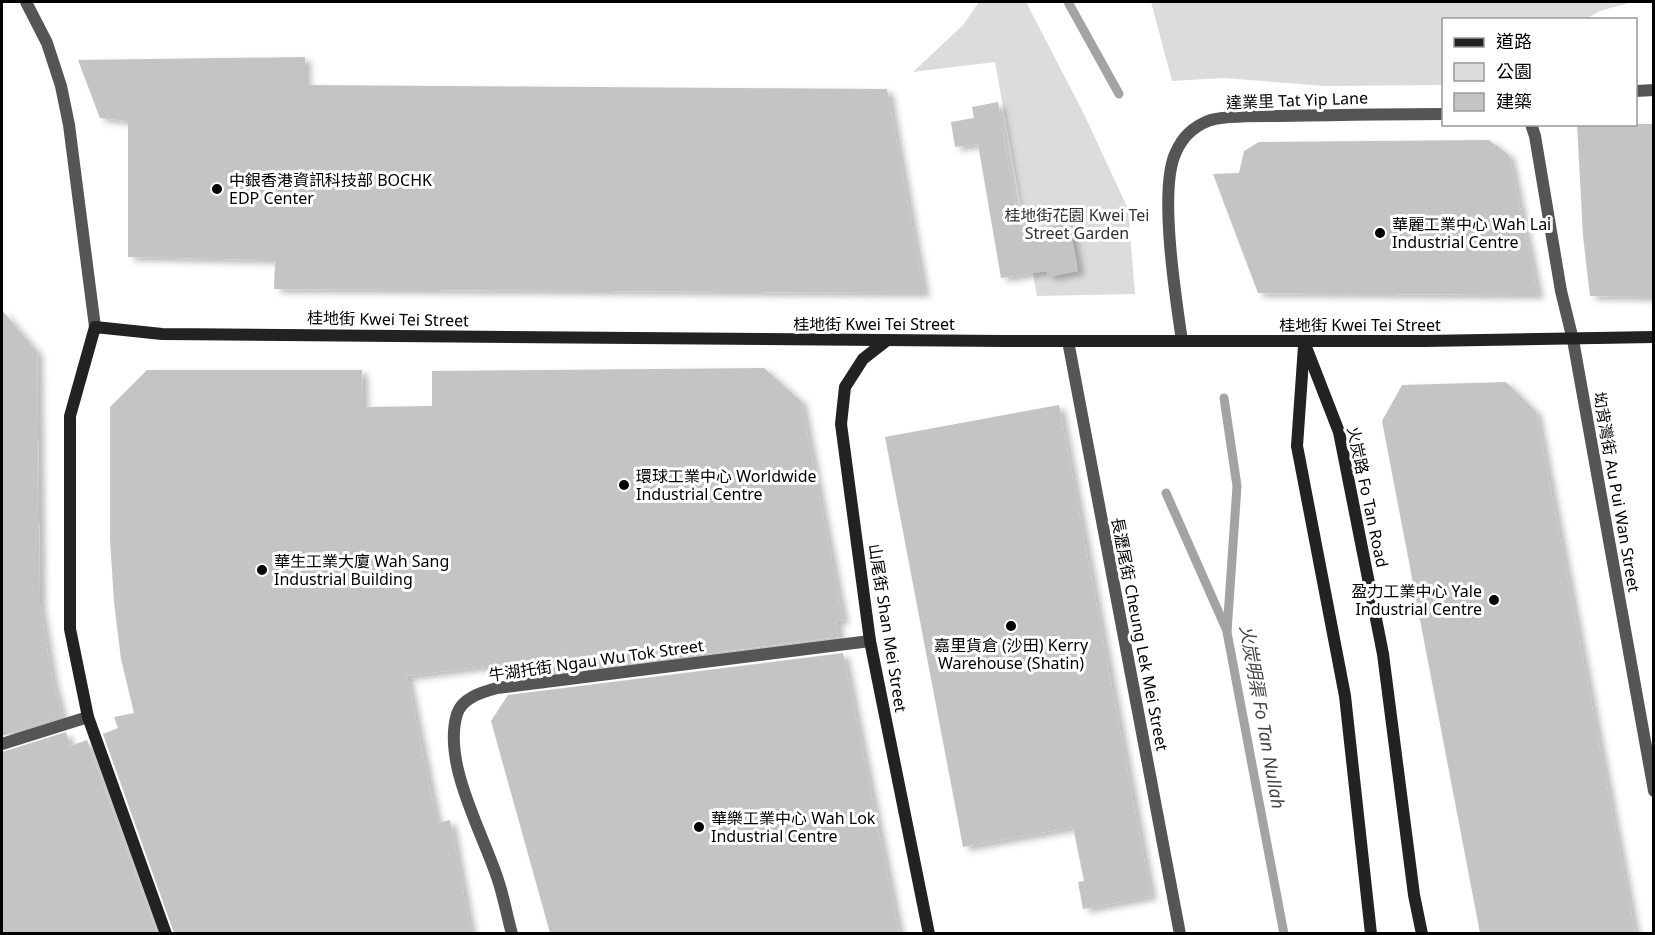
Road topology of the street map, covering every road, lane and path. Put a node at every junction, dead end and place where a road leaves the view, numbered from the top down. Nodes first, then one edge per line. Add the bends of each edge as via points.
1 (26, 2) edge
2 (1653, 90) edge
3 (1637, 91) edge
4 (1442, 114) edge
5 (1532, 126) edge
6 (95, 327) junction
7 (1653, 337) edge
8 (1573, 339) junction
9 (886, 341) junction
10 (1068, 341) junction
11 (1182, 341) junction
12 (1304, 342) junction
13 (870, 641) junction
14 (88, 717) junction
15 (2, 744) edge
16 (1653, 791) edge
17 (166, 933) edge
18 (512, 933) edge
19 (929, 933) edge
20 (1180, 933) edge
21 (1371, 933) edge
22 (1422, 933) edge

1 - 6 street via 61,86
2 - 3 street
4 - 11 street, 達業里 Tat Yip Lane via 1247,117 1209,120 1187,134 1175,153 1170,172 1169,207
5 - 8 street
6 - 9 street, 桂地街 Kwei Tei Street via 162,334
6 - 14 street via 70,416 70,629
7 - 8 street, 桂地街 Kwei Tei Street
8 - 12 street, 桂地街 Kwei Tei Street
8 - 16 street, 㘭背灣街 Au Pui Wan Street
9 - 10 street, 桂地街 Kwei Tei Street
9 - 13 street, 山尾街 Shan Mei Street via 863,359 845,387 841,424
10 - 11 street, 桂地街 Kwei Tei Street
10 - 20 street, 長瀝尾街 Cheung Lek Mei Street
11 - 12 street, 桂地街 Kwei Tei Street
12 - 21 street via 1297,446 1345,696
12 - 22 street, 火炭路 Fo Tan Road via 1340,432 1383,654
13 - 18 street, 牛湖托街 Ngau Wu Tok Street via 476,693 457,712 453,739 456,766 498,880
13 - 19 street, 山尾街 Shan Mei Street
14 - 15 street
14 - 17 street

